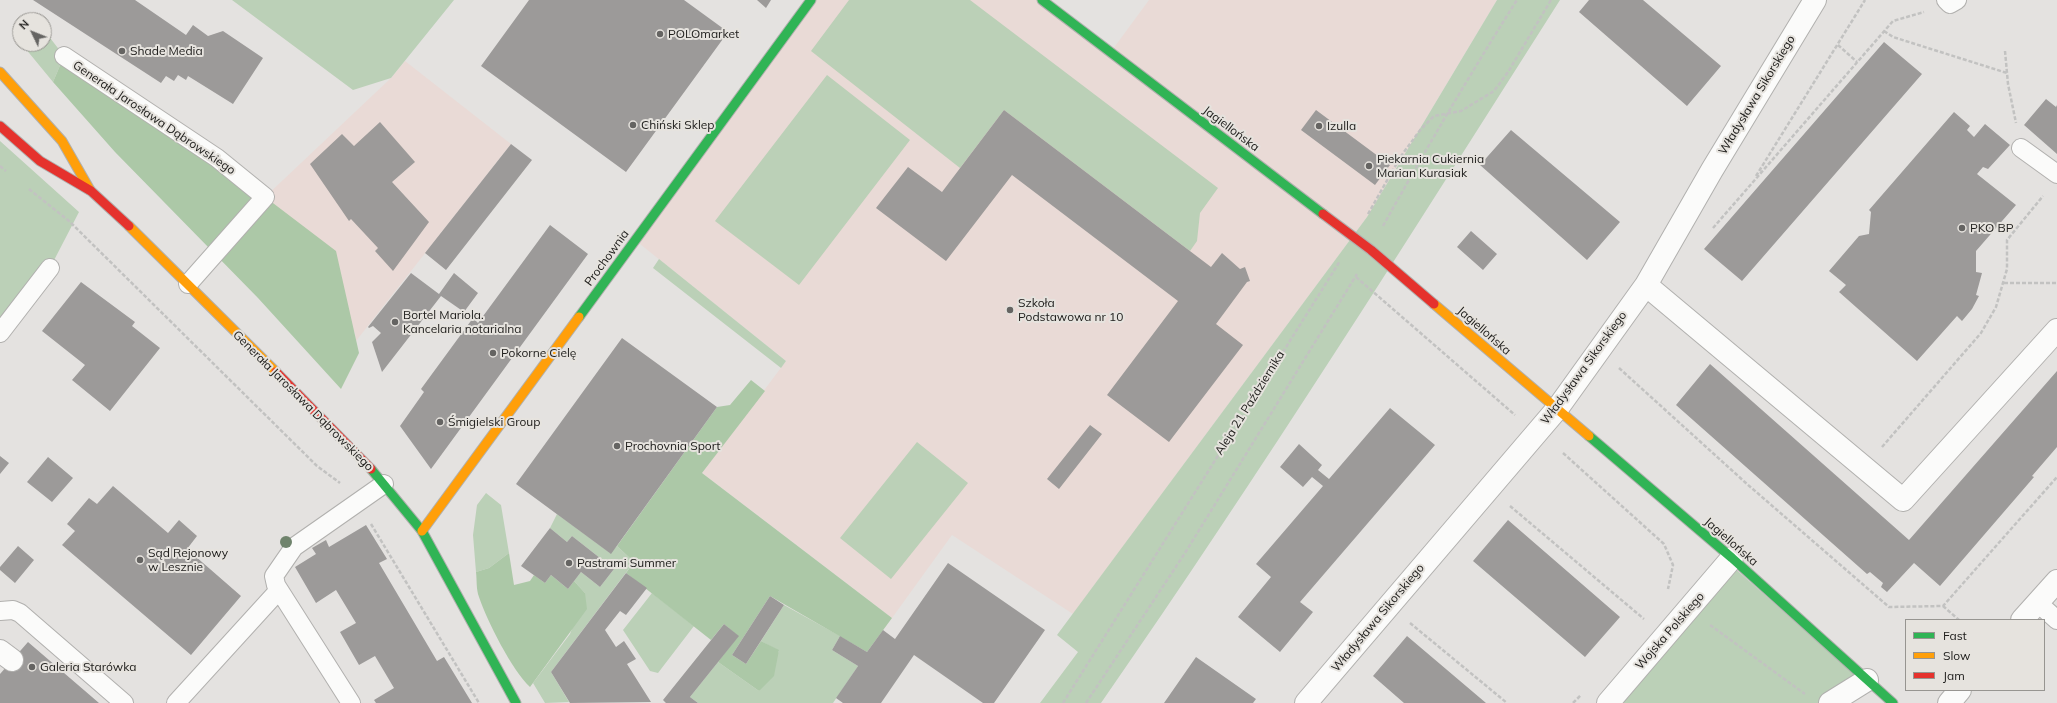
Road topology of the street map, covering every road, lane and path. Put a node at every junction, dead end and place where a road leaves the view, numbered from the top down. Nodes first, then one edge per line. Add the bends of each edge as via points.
1 (811, 0) edge
2 (1042, 0) edge
3 (1516, 0) edge
4 (1551, 0) edge
5 (1815, 0) edge
6 (1865, 0) edge
7 (1951, 1) edge
8 (1884, 31) junction
9 (1838, 45) junction
10 (2005, 51) dead end
11 (64, 56) dead end
12 (1857, 62) junction
13 (0, 72) edge
14 (2007, 73) junction
15 (1446, 113) junction
16 (0, 126) edge
17 (2021, 148) joint
18 (0, 166) edge
19 (2057, 174) edge
20 (11, 175) dead end
21 (1752, 183) junction
22 (23, 184) dead end
23 (91, 191) junction
24 (2047, 191) dead end
25 (1710, 231) dead end
26 (1355, 237) junction
27 (1371, 250) junction
28 (50, 268) dead end
29 (1356, 277) junction
30 (2004, 283) junction
31 (188, 284) junction
32 (2057, 284) edge
33 (1646, 285) junction
34 (2057, 330) edge
35 (0, 333) edge
36 (1598, 349) junction
37 (1557, 409) junction
38 (1536, 433) junction
39 (1864, 467) junction
40 (2057, 477) edge
41 (384, 484) junction
42 (1515, 500) dead end
43 (357, 503) junction
44 (1510, 506) junction
45 (1505, 512) dead end
46 (422, 531) junction
47 (1732, 558) junction
48 (2057, 581) edge
49 (279, 590) junction
50 (1666, 596) dead end
51 (2038, 603) junction
52 (1943, 606) junction
53 (1689, 609) junction
54 (0, 611) edge
55 (1958, 619) edge
56 (2023, 619) edge
57 (1646, 620) dead end
58 (2057, 620) edge
59 (1408, 621) dead end
60 (1867, 680) junction
61 (1959, 691) edge
62 (1820, 701) edge
63 (124, 703) edge
64 (176, 703) edge
65 (351, 703) edge
66 (479, 703) edge
67 (516, 703) edge
68 (1063, 703) edge
69 (1086, 703) edge
70 (1306, 703) edge
71 (1507, 703) edge
72 (1608, 703) edge
73 (1893, 703) edge
74 (1949, 703) edge

1 - 46 street, Prochownia
2 - 26 street, Jagiellońska
3 - 15 path, Aleja 21 Października
4 - 15 path, Aleja 21 Października via 1494,91 1461,111
5 - 33 street, Władysława Sikorskiego
6 - 9 path
7 - 8 path via 1893,21
8 - 12 path
8 - 14 path via 1893,37
9 - 12 path
9 - 21 path
10 - 14 path
11 - 31 lane, Generała Jarosława Dąbrowskiego via 217,158 265,197
12 - 21 path
13 - 23 street, Generała Jarosława Dąbrowskiego via 62,141
14 - 17 path
15 - 26 path, Aleja 21 Października via 1434,116 1413,140
15 - 27 path, Aleja 21 Października
16 - 23 street, Generała Jarosława Dąbrowskiego via 40,161
17 - 19 lane
18 - 20 path
21 - 25 path
22 - 43 path via 69,221 318,466 339,481
23 - 31 street, Generała Jarosława Dąbrowskiego
24 - 30 path via 2007,240 2007,269
26 - 27 street, Jagiellońska
26 - 68 path, Aleja 21 Października
27 - 29 path, Aleja 21 Października
27 - 37 street, Jagiellońska
28 - 35 lane
29 - 38 path
29 - 69 path, Aleja 21 Października via 1185,553
30 - 32 path
30 - 39 path via 1996,307 1981,334
31 - 41 street, Generała Jarosława Dąbrowskiego via 364,460
33 - 36 street, Władysława Sikorskiego
33 - 39 street
34 - 39 street via 1903,500
36 - 37 street, Władysława Sikorskiego
36 - 52 path via 1747,484 1889,607
37 - 38 street, Władysława Sikorskiego
37 - 47 street, Jagiellońska
38 - 50 path via 1559,450 1664,544 1673,565
38 - 70 street, Władysława Sikorskiego
40 - 52 path
41 - 43 lane
41 - 46 street, Generała Jarosława Dąbrowskiego
42 - 44 path
43 - 49 lane via 291,550 274,576
43 - 66 path
44 - 45 path
44 - 57 path
46 - 67 street, Generała Jarosława Dąbrowskiego
47 - 53 street, Wojska Polskiego
47 - 60 street, Jagiellońska
48 - 51 street
49 - 64 lane
49 - 65 lane
51 - 56 street
51 - 58 lane
52 - 55 path
53 - 62 path
53 - 72 street, Wojska Polskiego
54 - 63 lane via 13,610 20,613
59 - 71 path
60 - 62 street
60 - 73 street, Jagiellońska
61 - 74 street

